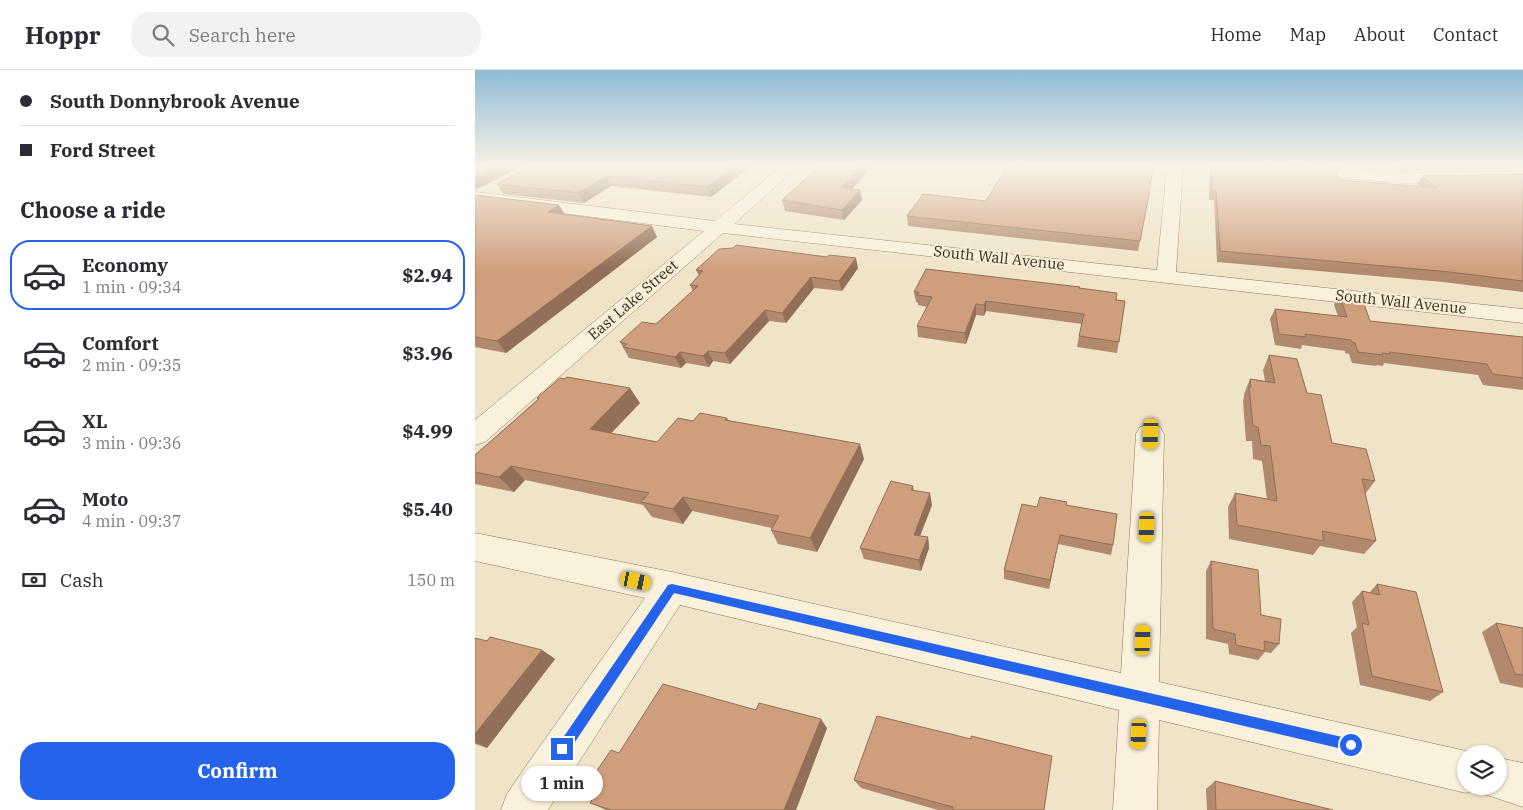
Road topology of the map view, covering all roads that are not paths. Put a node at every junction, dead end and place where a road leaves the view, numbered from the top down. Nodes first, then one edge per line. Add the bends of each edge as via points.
1 (497, 201) edge
2 (749, 201) edge
3 (1172, 201) edge
4 (717, 227) junction
5 (1166, 276) junction
6 (1523, 316) edge
7 (1151, 434) dead end
8 (475, 435) edge
9 (475, 547) edge
10 (672, 588) junction
11 (1140, 696) junction
12 (1457, 770) edge
13 (1507, 782) edge
14 (1523, 785) edge
15 (523, 810) edge
16 (1135, 810) edge

1 - 4 street, South Wall Avenue
2 - 4 street, East Lake Street
3 - 5 street
4 - 5 street, South Wall Avenue
4 - 8 street, East Lake Street
5 - 6 street, South Wall Avenue
7 - 11 street
9 - 10 street
10 - 11 street
10 - 15 street
11 - 12 street
11 - 16 street
13 - 14 street

